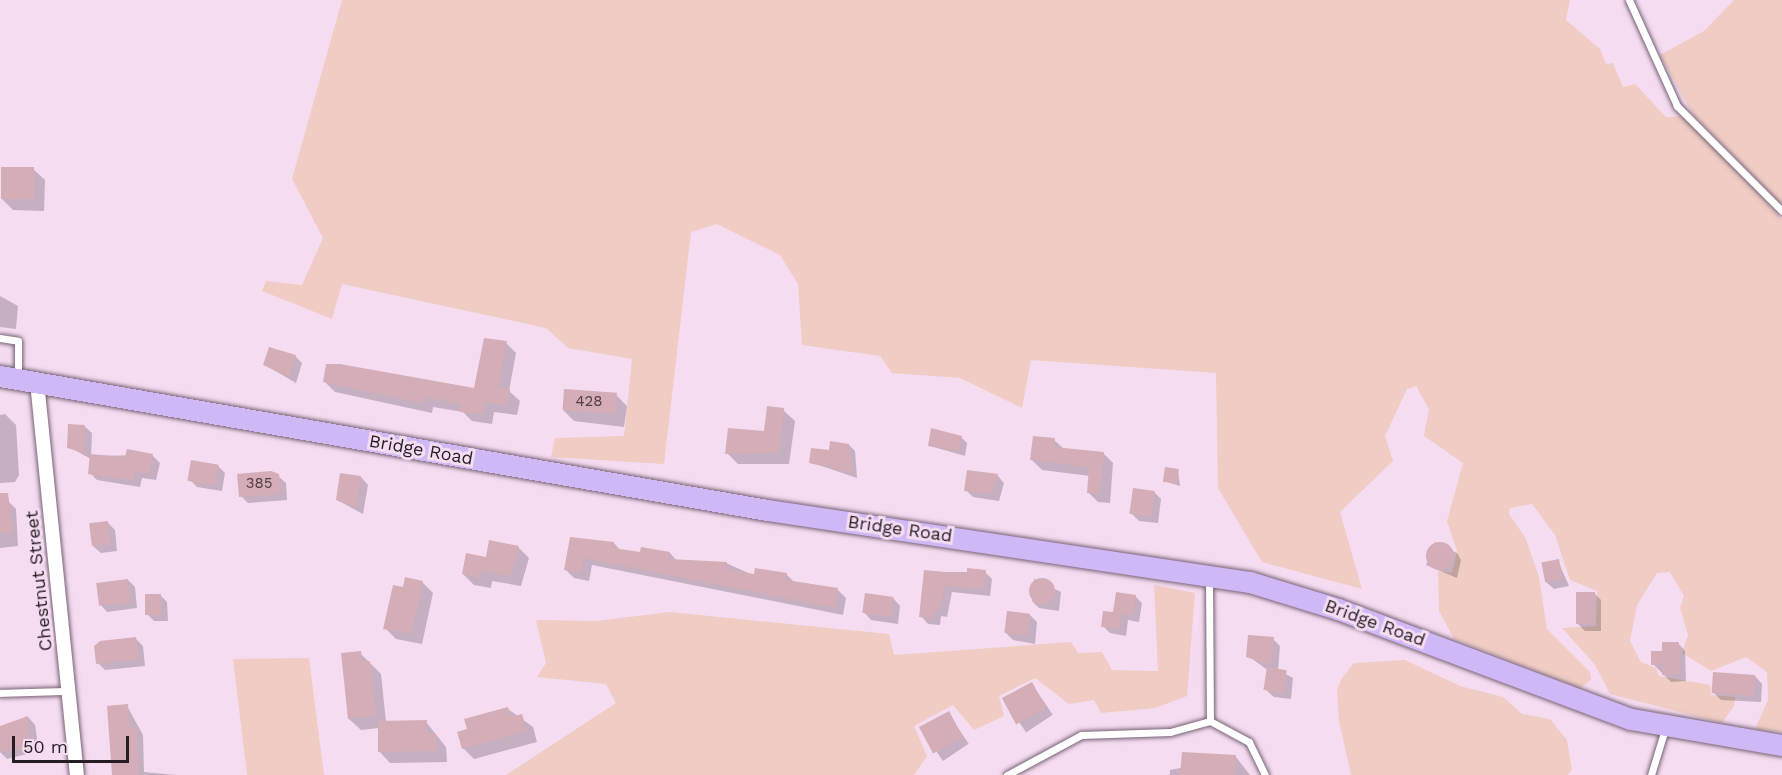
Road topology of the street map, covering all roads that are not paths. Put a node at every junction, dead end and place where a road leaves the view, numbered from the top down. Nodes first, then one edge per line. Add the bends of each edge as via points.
1 (1629, 0) edge
2 (1782, 211) edge
3 (0, 338) edge
4 (18, 379) edge
5 (1210, 574) junction
6 (69, 691) junction
7 (0, 693) edge
8 (1210, 721) junction
9 (1665, 728) junction
10 (1782, 746) edge
11 (77, 775) edge
12 (1007, 775) edge
13 (1265, 775) edge
14 (1651, 775) edge

1 - 2 lane via 1677,106
3 - 4 lane via 18,341
4 - 5 main road, Bridge Road via 767,510
4 - 6 street, Chestnut Street
5 - 8 lane
5 - 9 main road, Bridge Road via 1338,609 1530,685
6 - 7 lane
6 - 11 street, Chestnut Street
8 - 12 lane via 1170,732 1088,733 1046,750
8 - 13 lane via 1249,742
9 - 10 main road, Bridge Road
9 - 14 lane

